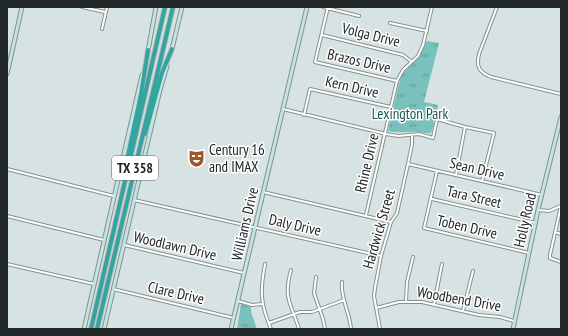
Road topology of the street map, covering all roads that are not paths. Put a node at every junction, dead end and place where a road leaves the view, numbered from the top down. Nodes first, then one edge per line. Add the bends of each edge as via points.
1 (22, 7) edge
2 (82, 7) edge
3 (107, 7) edge
4 (156, 7) edge
5 (165, 7) edge
6 (173, 7) edge
7 (182, 7) edge
8 (307, 7) edge
9 (323, 7) edge
10 (432, 7) edge
11 (497, 7) edge
12 (328, 8) edge
13 (105, 12) junction
14 (359, 16) dead end
15 (390, 23) dead end
16 (102, 29) dead end
17 (427, 31) junction
18 (322, 35) junction
19 (172, 49) junction
20 (148, 50) junction
21 (412, 62) junction
22 (8, 68) edge
23 (7, 74) edge
24 (397, 81) junction
25 (561, 94) edge
26 (391, 108) junction
27 (283, 109) junction
28 (304, 114) junction
29 (561, 117) edge
30 (465, 128) junction
31 (386, 134) junction
32 (412, 135) junction
33 (137, 159) junction
34 (408, 164) junction
35 (7, 170) edge
36 (436, 171) junction
37 (456, 175) junction
38 (125, 181) junction
39 (482, 181) junction
40 (263, 192) junction
41 (542, 195) junction
42 (114, 196) junction
43 (432, 199) junction
44 (134, 200) junction
45 (561, 206) edge
46 (538, 210) junction
47 (366, 215) junction
48 (7, 216) edge
49 (391, 222) junction
50 (536, 223) junction
51 (255, 228) junction
52 (555, 232) junction
53 (561, 234) edge
54 (104, 240) junction
55 (124, 245) junction
56 (529, 253) junction
57 (381, 256) junction
58 (413, 257) dead end
59 (561, 262) edge
60 (7, 264) edge
61 (265, 264) dead end
62 (442, 264) dead end
63 (291, 270) dead end
64 (473, 271) dead end
65 (244, 273) junction
66 (316, 277) dead end
67 (342, 282) dead end
68 (94, 284) junction
69 (114, 289) junction
70 (344, 300) junction
71 (238, 301) junction
72 (406, 302) junction
73 (262, 304) junction
74 (434, 304) junction
75 (376, 308) junction
76 (320, 309) junction
77 (463, 311) junction
78 (294, 314) junction
79 (234, 318) junction
80 (515, 321) junction
81 (269, 323) junction
82 (84, 329) edge
83 (91, 329) edge
84 (97, 329) edge
85 (104, 329) edge
86 (231, 329) edge
87 (271, 329) edge
88 (299, 329) edge
89 (325, 329) edge
90 (351, 329) edge
91 (380, 329) edge
92 (513, 329) edge

1 - 22 main road
2 - 13 street
3 - 13 street
4 - 20 main road
5 - 38 highway, TX 358
6 - 33 highway, TX 358
7 - 19 main road
8 - 27 main road, Williams Drive
9 - 12 street
10 - 17 street, Rhine Drive
11 - 25 street via 477,60 482,73
12 - 14 street
12 - 18 street
13 - 16 street
15 - 17 street
17 - 21 street, Rhine Drive via 418,56
18 - 21 street, Volga Drive via 403,55
18 - 24 street, Brazos Drive via 315,62
19 - 33 highway via 162,73
19 - 44 main road
20 - 38 highway
20 - 42 main road
21 - 24 street, Rhine Drive via 403,70
22 - 23 main road
24 - 26 street, Rhine Drive
26 - 28 street, Kern Drive via 310,89
26 - 31 street, Rhine Drive
27 - 28 street
27 - 40 main road, Williams Drive
28 - 31 street
29 - 41 main road, Holly Road
30 - 32 street via 437,119 433,138
30 - 37 street
30 - 39 street via 494,133
31 - 32 street
31 - 47 street, Rhine Drive
32 - 34 street, Hardwick Street
33 - 84 highway, TX 358
34 - 36 street, Sean Drive
34 - 49 street, Hardwick Street via 397,213
35 - 42 street
36 - 37 street, Sean Drive
36 - 43 street
37 - 39 street, Sean Drive
38 - 83 highway, TX 358
39 - 41 street, Sean Drive
40 - 47 street
40 - 51 main road, Williams Drive
41 - 46 main road, Holly Road
42 - 54 main road
43 - 50 street, Tara Street
43 - 56 street, Toben Drive via 424,228
44 - 51 street, Daly Drive
44 - 55 main road
45 - 46 street via 549,211
45 - 52 street
46 - 50 main road, Holly Road
47 - 49 street
48 - 54 street
49 - 57 street, Hardwick Street
50 - 56 main road, Holly Road
51 - 57 street, Daly Drive
51 - 65 main road, Williams Drive
52 - 53 street
52 - 59 street via 550,258
54 - 68 main road
55 - 65 street, Woodlawn Drive
55 - 69 main road
56 - 80 main road, Holly Road
57 - 75 street, Hardwick Street via 374,296
58 - 72 street
60 - 68 street
61 - 73 street via 261,290
62 - 74 street
63 - 78 street via 287,290
64 - 77 street
65 - 71 main road, Williams Drive
66 - 76 street via 314,293
67 - 70 street via 341,292
68 - 82 main road
69 - 79 street, Clare Drive
69 - 85 main road
70 - 76 street
70 - 90 street
71 - 73 street via 252,305
71 - 79 main road, Williams Drive
72 - 74 street, Woodbend Drive
72 - 75 street, Woodbend Drive
73 - 81 street
74 - 77 street, Woodbend Drive
75 - 91 street, Hardwick Street
76 - 78 street
76 - 89 street
77 - 80 street, Woodbend Drive
78 - 81 street
78 - 88 street
79 - 86 main road, Williams Drive
80 - 92 main road, Holly Road
81 - 87 street

